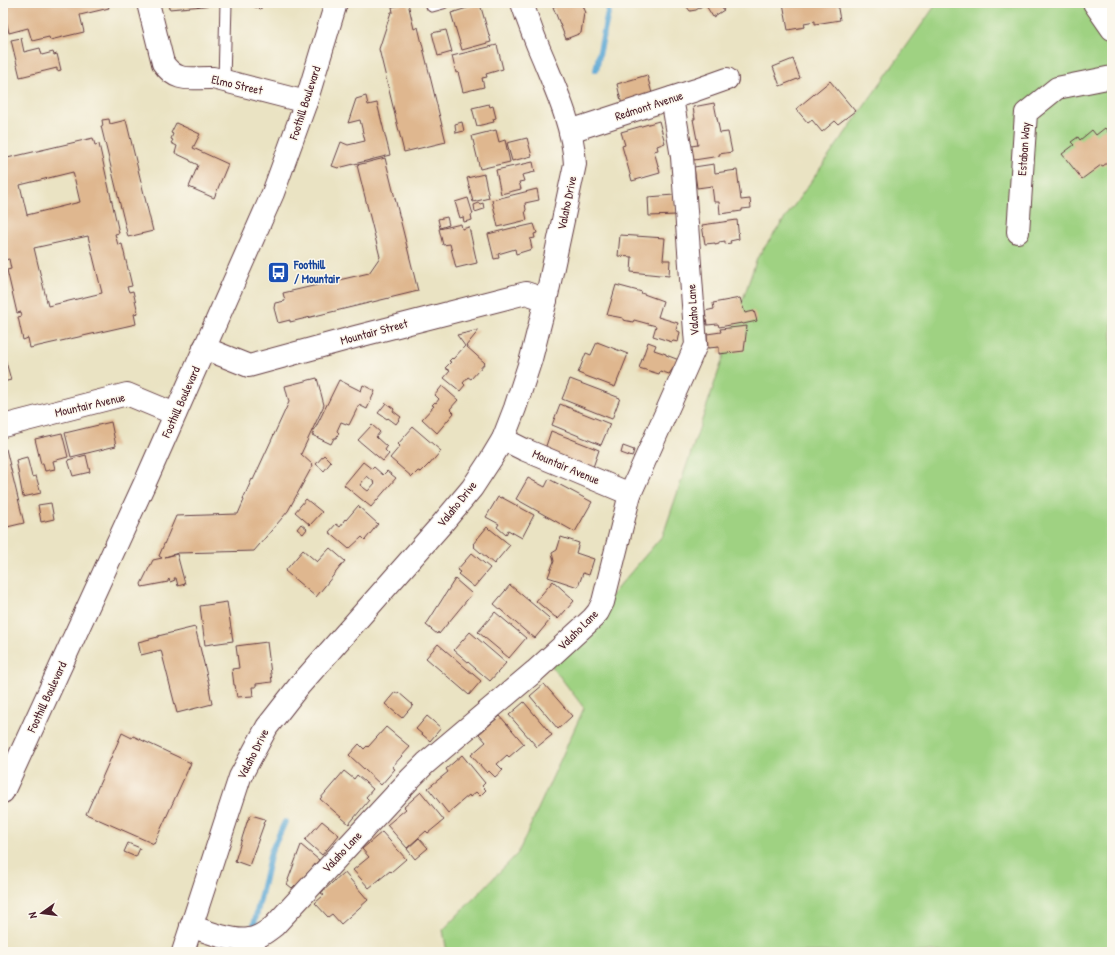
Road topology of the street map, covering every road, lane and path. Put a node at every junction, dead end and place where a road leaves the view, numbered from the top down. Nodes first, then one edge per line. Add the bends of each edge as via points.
1 (148, 3) edge
2 (226, 3) edge
3 (336, 3) edge
4 (443, 3) edge
5 (522, 3) edge
6 (1094, 3) edge
7 (432, 6) dead end
8 (1112, 29) edge
9 (1112, 77) edge
10 (727, 79) dead end
11 (224, 81) junction
12 (672, 98) junction
13 (306, 102) junction
14 (570, 131) junction
15 (1018, 232) dead end
16 (546, 300) junction
17 (204, 348) junction
18 (175, 414) junction
19 (3, 426) edge
20 (503, 439) junction
21 (630, 494) junction
22 (3, 792) edge
23 (191, 926) junction
24 (183, 952) edge

1 - 11 street, Elmo Street via 161,60 167,70 187,79 213,78
2 - 11 lane
3 - 13 street, Foothill Boulevard
4 - 7 lane
5 - 14 street, Valaho Drive
6 - 8 street
9 - 15 street, Estaban Way via 1057,88 1026,113
10 - 12 street, Redmont Avenue
11 - 13 street, Elmo Street
12 - 14 street, Redmont Avenue
12 - 21 street, Valaho Lane via 682,157 696,345
13 - 17 street, Foothill Boulevard via 273,194
14 - 16 street, Valaho Drive via 575,164
16 - 17 street, Mountair Street via 526,293 249,366
16 - 20 street, Valaho Drive via 531,359
17 - 18 street, Foothill Boulevard
18 - 19 street, Mountair Avenue via 127,394
18 - 22 street, Foothill Boulevard
20 - 21 street, Mountair Avenue
20 - 23 street, Valaho Drive via 472,488 299,686 267,727 240,776
21 - 23 street, Valaho Lane via 603,602 593,618 410,778 266,933 249,940 240,940
23 - 24 street, Valaho Drive

